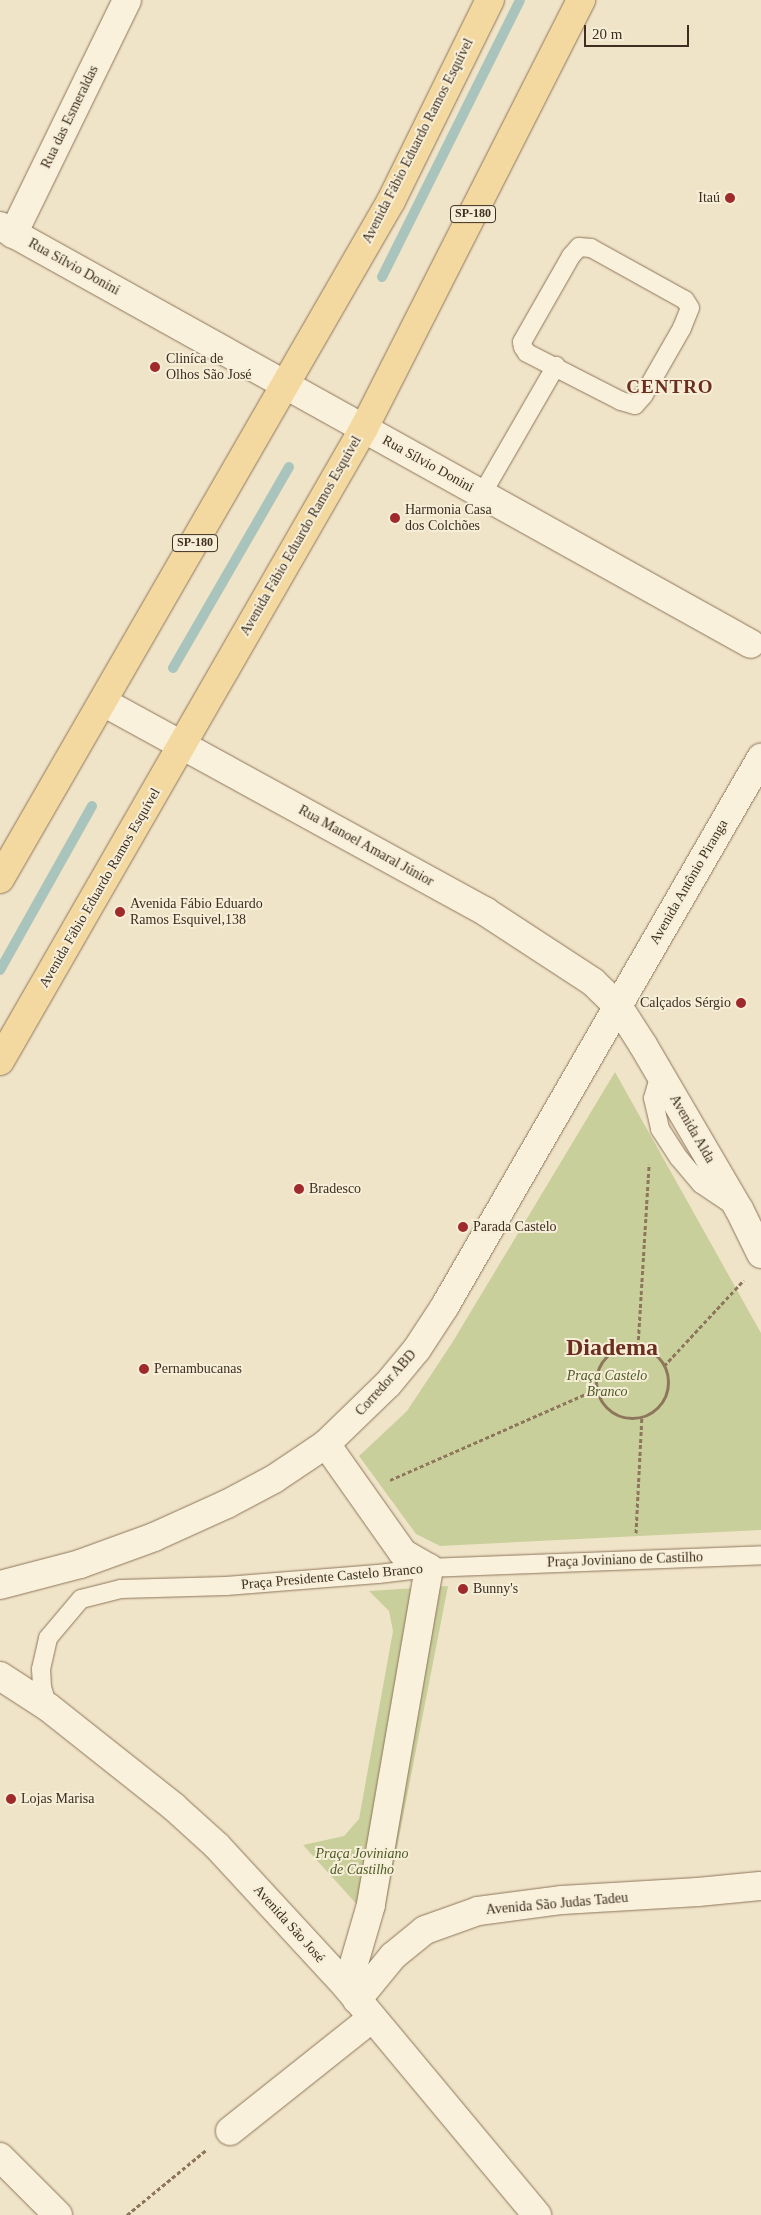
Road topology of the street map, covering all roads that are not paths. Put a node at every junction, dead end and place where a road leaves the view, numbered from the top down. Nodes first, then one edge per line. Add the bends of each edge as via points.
1 (127, 0) edge
2 (490, 0) edge
3 (580, 0) edge
4 (7, 230) edge
5 (556, 366) junction
6 (286, 383) junction
7 (364, 428) junction
8 (482, 494) junction
9 (751, 644) dead end
10 (103, 702) junction
11 (182, 745) junction
12 (761, 758) edge
13 (0, 879) edge
14 (618, 1006) junction
15 (0, 1061) edge
16 (755, 1265) edge
17 (326, 1444) junction
18 (761, 1555) edge
19 (429, 1568) junction
20 (0, 1584) edge
21 (0, 1676) edge
22 (48, 1707) junction
23 (761, 1886) edge
24 (358, 2002) junction
25 (230, 2131) road end
26 (0, 2157) edge
27 (58, 2215) edge
28 (536, 2215) edge

1 - 4 street, Rua das Esmeraldas
2 - 6 main road, Avenida Fábio Eduardo Ramos Esquível / SP-180 via 391,201
3 - 7 main road, Avenida Fábio Eduardo Ramos Esquível / SP-180
4 - 6 street, Rua Sílvio Donini
5 - 5 lane via 527,353 522,342 579,247 591,248 685,300 690,308 682,328 636,405 621,401
5 - 8 lane
6 - 7 street, Rua Sílvio Donini
6 - 10 main road, Avenida Fábio Eduardo Ramos Esquível / SP-180
7 - 8 street, Rua Sílvio Donini
7 - 11 main road, Avenida Fábio Eduardo Ramos Esquível / SP-180
8 - 9 street, Rua Sílvio Donini
10 - 11 street, Rua Manoel Amaral Júnior
10 - 13 main road, Avenida Fábio Eduardo Ramos Esquível / SP-180
11 - 14 street, Rua Manoel Amaral Júnior via 486,912 593,982
11 - 15 main road, Avenida Fábio Eduardo Ramos Esquível / SP-180
12 - 14 street, Avenida Antônio Piranga
14 - 16 street, Avenida Alda via 739,1209
14 - 17 street, Corredor ABD via 417,1349 376,1397
17 - 19 street via 403,1553
17 - 20 street, Corredor ABD via 274,1479 154,1537 80,1564
18 - 19 lane, Praça Joviniano de Castilho
19 - 22 lane, Praça Presidente Castelo Branco via 236,1585 121,1589 81,1599 48,1638 41,1669
19 - 24 street, Praça Presidente Castelo Branco via 371,1905
21 - 22 street, Avenida São José
22 - 24 street, Avenida São José via 174,1807 217,1846
23 - 24 street, Avenida São Judas Tadeu via 562,1900 478,1911 425,1930 393,1956
24 - 25 street, Avenida São Judas Tadeu
24 - 28 street, Avenida São José
26 - 27 street

